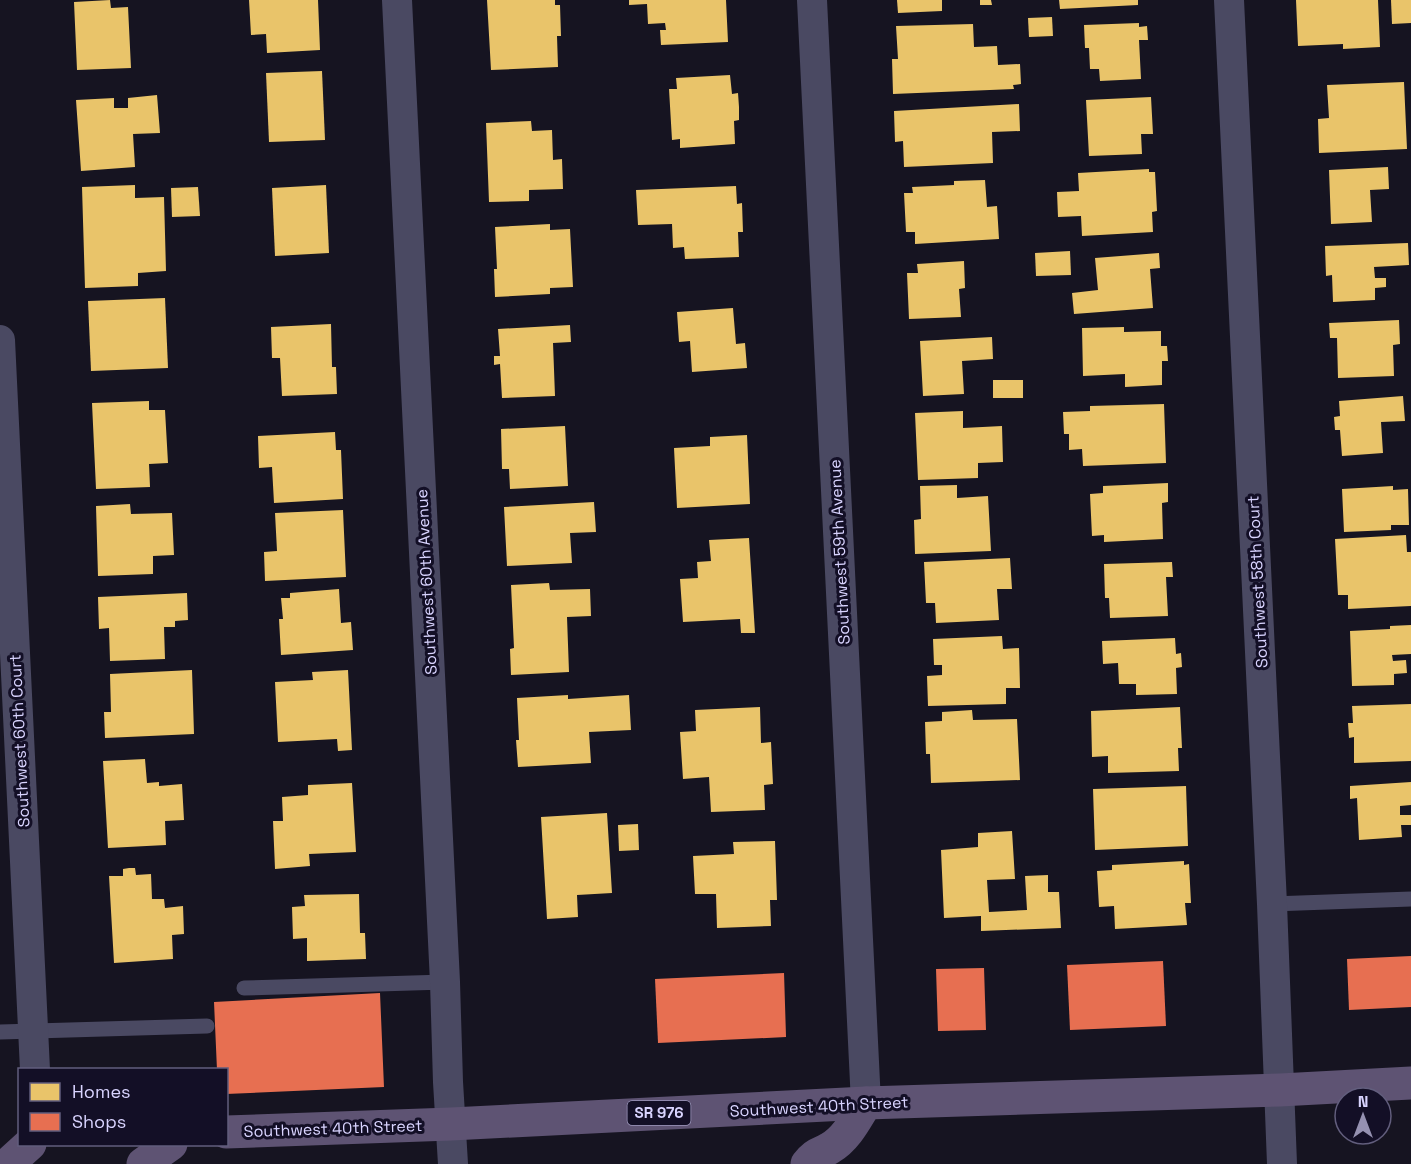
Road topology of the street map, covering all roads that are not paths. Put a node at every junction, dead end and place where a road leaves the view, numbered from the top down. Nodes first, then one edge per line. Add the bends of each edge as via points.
1 (397, 0) edge
2 (812, 0) edge
3 (1229, 0) edge
4 (0, 340) edge
5 (1411, 899) edge
6 (1272, 904) junction
7 (445, 982) junction
8 (244, 988) dead end
9 (207, 1026) dead end
10 (34, 1031) junction
11 (0, 1032) edge
12 (35, 1068) edge
13 (1411, 1083) edge
14 (1280, 1090) junction
15 (866, 1103) junction
16 (451, 1124) junction
17 (228, 1132) edge
18 (18, 1140) edge
19 (0, 1141) edge
20 (28, 1146) edge
21 (168, 1146) edge
22 (8, 1164) edge
23 (143, 1164) edge
24 (453, 1164) edge
25 (807, 1164) edge
26 (1282, 1164) edge

1 - 7 street, Southwest 60th Avenue
2 - 15 street, Southwest 59th Avenue
3 - 6 street, Southwest 58th Court
4 - 10 street, Southwest 60th Court
5 - 6 lane
6 - 14 street, Southwest 58th Court
7 - 8 lane
7 - 16 street, Southwest 60th Avenue
9 - 10 lane
10 - 11 lane
10 - 12 street, Southwest 60th Court
13 - 14 main road, Southwest 40th Street / SR 976
14 - 15 main road, Southwest 40th Street / SR 976
14 - 26 street, Southwest 58th Court
15 - 16 main road, Southwest 40th Street / SR 976
15 - 25 main road via 848,1132
16 - 17 main road, Southwest 40th Street / SR 976
16 - 24 street, Southwest 60th Avenue
18 - 19 main road
20 - 22 main road
21 - 23 main road

